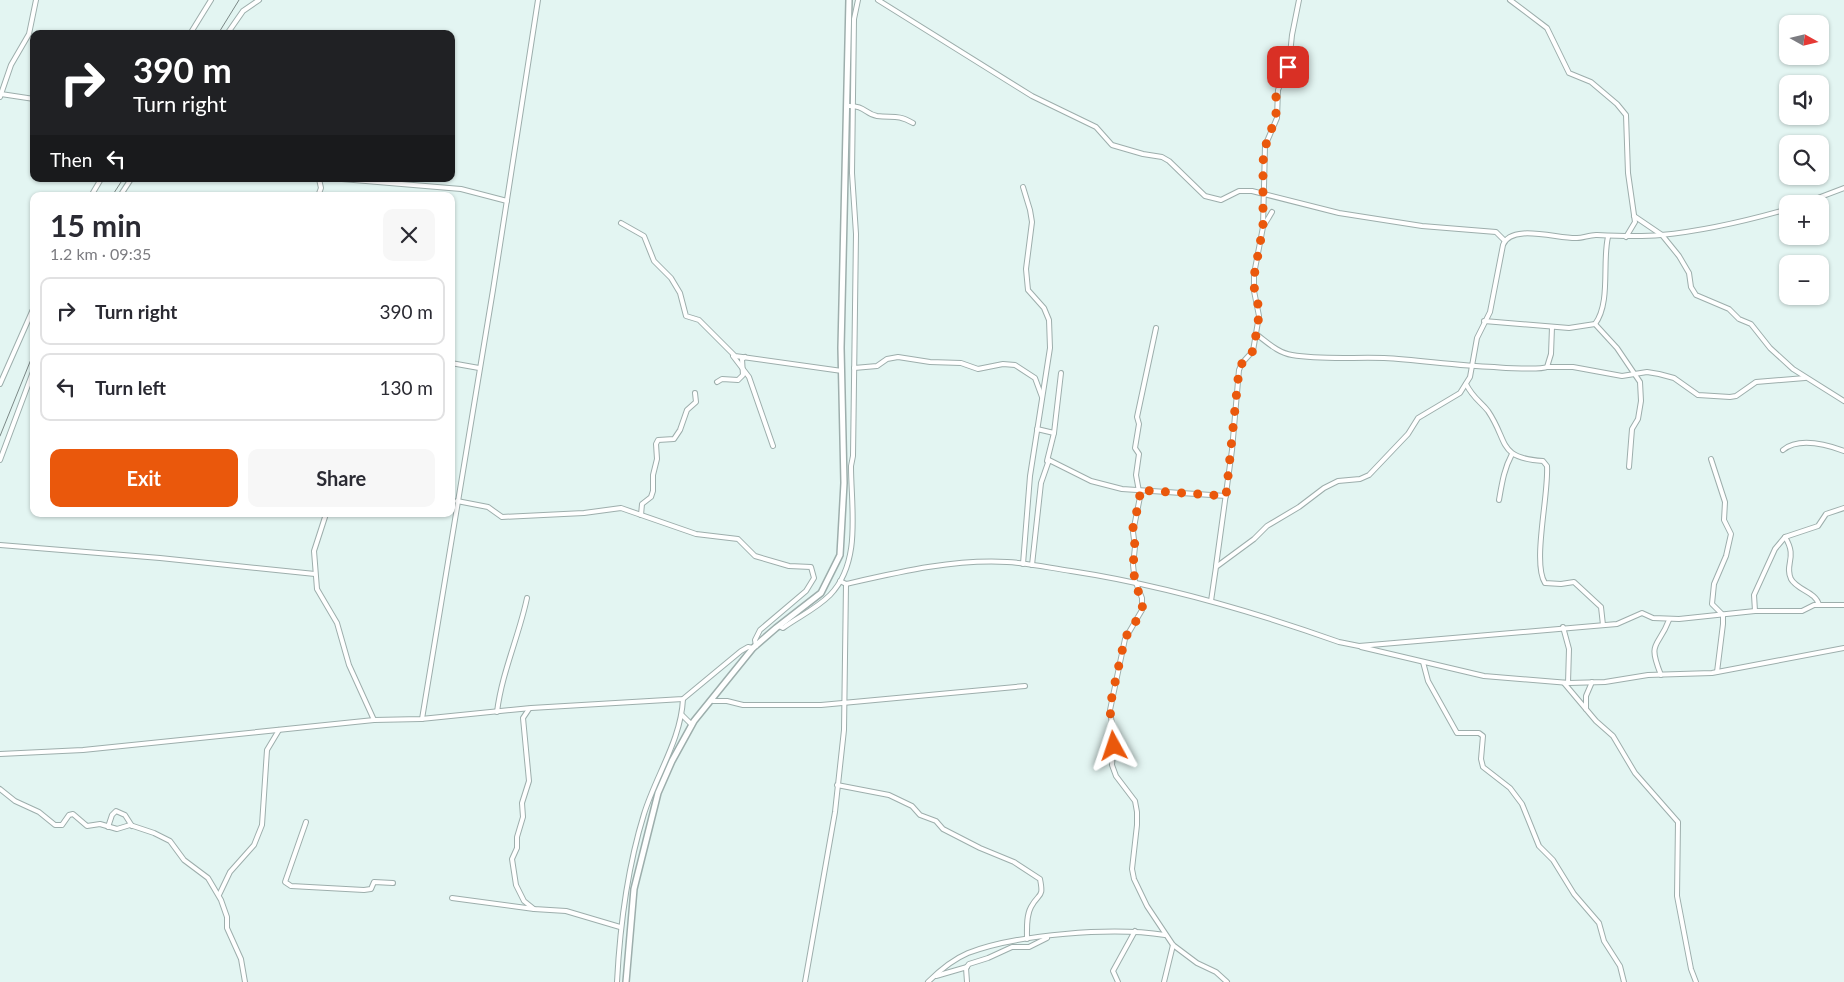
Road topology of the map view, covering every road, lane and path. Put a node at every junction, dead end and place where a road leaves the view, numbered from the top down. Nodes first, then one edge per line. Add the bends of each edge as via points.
1 (36, 0) edge
2 (211, 0) edge
3 (251, 0) edge
4 (259, 0) edge
5 (538, 0) edge
6 (849, 0) edge
7 (858, 0) edge
8 (878, 0) edge
9 (1299, 0) edge
10 (1510, 0) edge
11 (251, 6) junction
12 (192, 30) edge
13 (230, 30) edge
14 (0, 95) edge
15 (30, 99) edge
16 (854, 105) junction
17 (847, 106) junction
18 (913, 123) dead end
19 (379, 182) edge
20 (1024, 188) dead end
21 (1844, 188) edge
22 (1263, 195) junction
23 (1826, 195) edge
24 (507, 202) junction
25 (1779, 211) edge
26 (1272, 212) dead end
27 (1634, 216) junction
28 (621, 223) dead end
29 (1263, 227) junction
30 (1662, 235) junction
31 (1608, 237) junction
32 (1626, 237) junction
33 (1504, 240) junction
34 (30, 316) edge
35 (1484, 321) junction
36 (1595, 324) junction
37 (1552, 327) junction
38 (1156, 328) dead end
39 (1256, 334) junction
40 (731, 354) junction
41 (745, 357) junction
42 (455, 364) edge
43 (741, 365) junction
44 (1472, 367) junction
45 (1547, 367) junction
46 (479, 368) junction
47 (854, 368) junction
48 (842, 371) junction
49 (1061, 373) dead end
50 (1636, 375) junction
51 (1806, 378) junction
52 (30, 380) edge
53 (717, 382) dead end
54 (0, 384) edge
55 (1466, 384) junction
56 (695, 393) dead end
57 (1042, 398) junction
58 (1844, 401) edge
59 (1037, 429) junction
60 (1054, 433) junction
61 (774, 446) dead end
62 (1783, 450) dead end
63 (1844, 451) edge
64 (1512, 454) junction
65 (1711, 458) dead end
66 (0, 460) edge
67 (1046, 463) junction
68 (1629, 467) dead end
69 (1139, 490) junction
70 (1226, 496) junction
71 (1499, 500) dead end
72 (458, 501) junction
73 (1844, 508) edge
74 (641, 515) junction
75 (325, 517) edge
76 (1785, 538) junction
77 (0, 545) edge
78 (1023, 564) junction
79 (1032, 565) junction
80 (1216, 566) junction
81 (315, 574) junction
82 (840, 581) junction
83 (1135, 583) junction
84 (846, 584) junction
85 (528, 598) dead end
86 (1211, 601) junction
87 (1819, 605) junction
88 (1844, 605) edge
89 (1755, 608) junction
90 (1722, 614) junction
91 (1669, 620) junction
92 (1603, 625) junction
93 (778, 626) junction
94 (1563, 627) junction
95 (1359, 646) junction
96 (755, 647) junction
97 (1844, 648) edge
98 (1423, 662) junction
99 (1717, 672) junction
100 (1661, 675) junction
101 (1592, 682) junction
102 (1566, 683) junction
103 (1025, 686) dead end
104 (683, 699) junction
105 (712, 701) junction
106 (845, 702) junction
107 (529, 709) junction
108 (1586, 710) junction
109 (497, 712) junction
110 (682, 715) junction
111 (422, 719) junction
112 (374, 720) junction
113 (692, 725) junction
114 (279, 730) junction
115 (0, 754) edge
116 (837, 786) junction
117 (0, 789) edge
118 (306, 822) dead end
119 (132, 826) junction
120 (108, 827) junction
121 (393, 883) dead end
122 (219, 895) junction
123 (452, 898) dead end
124 (534, 908) junction
125 (620, 926) junction
126 (1135, 931) junction
127 (1165, 935) junction
128 (1049, 936) junction
129 (1027, 939) junction
130 (1172, 945) junction
131 (967, 967) junction
132 (934, 976) junction
133 (245, 982) edge
134 (616, 982) edge
135 (626, 982) edge
136 (805, 982) edge
137 (928, 982) edge
138 (967, 982) edge
139 (1118, 982) edge
140 (1164, 982) edge
141 (1227, 982) edge
142 (1624, 982) edge
143 (1696, 982) edge

1 - 14 street via 32,26 11,65
2 - 12 street
3 - 11 street
4 - 11 street
5 - 24 street
6 - 17 street
7 - 16 street via 854,19
8 - 22 street via 1032,96 1096,127 1112,145 1170,160 1205,196 1221,200 1242,190
9 - 22 street via 1289,64 1276,94 1276,118 1265,146
10 - 27 street via 1547,28 1569,74 1591,82 1623,110 1627,120 1628,173
11 - 13 street via 243,11
14 - 15 street
16 - 17 street
16 - 18 street via 874,115 895,115
16 - 47 street
17 - 48 street
19 - 24 street via 453,188
20 - 57 street via 1032,222 1026,269 1028,290 1044,308 1049,320 1049,362
21 - 23 street
22 - 29 street
22 - 33 street via 1340,213 1422,226 1496,232
24 - 46 street
25 - 30 street
26 - 29 street
27 - 30 street
27 - 32 street via 1635,225
28 - 40 street via 644,236 654,261 680,293 686,316 699,320
29 - 39 street via 1254,274 1259,316
30 - 32 street
30 - 51 street via 1689,273 1696,295 1729,309 1736,317 1751,324 1770,348
31 - 32 street
31 - 33 street via 1518,233
31 - 36 street via 1604,295
33 - 35 street via 1491,307
34 - 54 street
35 - 37 street
35 - 44 street
36 - 37 street
36 - 50 street
37 - 45 street
38 - 69 street via 1137,417 1135,448 1140,454 1136,475
39 - 44 street via 1284,353 1294,355 1392,359
39 - 70 street via 1253,351 1239,370
40 - 41 street
40 - 43 street
41 - 43 street
41 - 48 street
42 - 46 street
43 - 53 street via 742,375 738,380 722,379
43 - 61 street via 759,401
44 - 45 street via 1541,370
44 - 55 street
45 - 50 street
46 - 72 street
47 - 57 street via 876,366 898,357 961,363 978,369 1015,365 1035,378
47 - 82 street via 851,554
48 - 93 street via 844,483 840,555 822,593
49 - 60 street
50 - 51 street via 1647,372 1672,376 1694,393 1730,397 1764,380
50 - 68 street via 1640,382 1641,401 1632,429
51 - 58 street
52 - 66 street
55 - 64 street via 1473,397 1487,410
55 - 80 street via 1457,396 1418,418 1408,434 1369,475 1338,481 1324,488 1267,526
56 - 74 street via 696,402 687,410 674,439 658,440 656,444 653,491 640,509
57 - 59 street
59 - 60 street
59 - 78 street via 1028,489
60 - 67 street
62 - 63 street via 1791,444 1807,442
64 - 71 street via 1503,474
64 - 92 street via 1527,460 1543,460 1547,466 1540,576 1550,584 1574,582 1601,607
65 - 90 street via 1725,502 1724,520 1731,534 1712,593 1712,604
67 - 69 street via 1053,461 1091,481
67 - 79 street
69 - 70 street
69 - 83 street via 1133,532
70 - 80 street
72 - 74 street via 488,507 502,517 584,513 615,508
72 - 111 street
73 - 76 street via 1826,514 1814,528
74 - 96 street via 696,534 738,539 755,556 789,566 811,567 814,578 806,592 760,630
75 - 81 street via 314,551
76 - 87 street via 1792,553 1791,578 1816,598
76 - 89 street via 1775,549 1759,582 1754,595
77 - 81 street
78 - 79 street
78 - 84 street via 942,565
79 - 83 street
80 - 86 street
81 - 112 street via 319,593 337,623 349,665
82 - 84 street
82 - 93 street via 830,595 809,612 783,628
83 - 86 street
83 - 127 street via 1143,605 1125,638 1112,696 1112,765 1116,776 1135,801 1134,880
84 - 106 street
85 - 109 street via 508,661
86 - 95 street
87 - 88 street
87 - 89 street via 1802,611
89 - 90 street via 1750,612
90 - 91 street
90 - 99 street via 1723,636
91 - 92 street via 1642,613 1617,624
91 - 100 street via 1654,646 1654,658
92 - 94 street
93 - 96 street
94 - 95 street
94 - 102 street via 1569,649
95 - 98 street
96 - 104 street via 741,651
96 - 105 street
97 - 99 street
98 - 102 street via 1484,676
98 - 142 street via 1428,681 1457,734 1483,736 1481,759 1484,766 1510,788 1522,804 1539,846 1599,923 1604,941 1620,966
99 - 100 street
100 - 101 street
101 - 102 street
101 - 108 street via 1586,696
102 - 108 street
103 - 106 street
104 - 107 street
104 - 110 street
105 - 106 street via 743,705
105 - 113 street
106 - 116 street
107 - 109 street
107 - 124 street via 523,718 529,782 522,803 517,848 512,859 516,885 524,901
108 - 143 street via 1613,736 1635,773 1678,822 1677,896
109 - 111 street
110 - 113 street
110 - 125 street via 644,812 629,870
111 - 112 street
112 - 114 street
113 - 135 street via 658,793 646,835 634,889
114 - 115 street via 82,750
114 - 122 street via 267,750 262,826 254,845 230,872
116 - 129 street via 888,795 912,806 943,829 1014,862 1040,878 1042,890 1040,898 1031,907
116 - 136 street
117 - 120 street via 39,812 54,826 62,825 72,814 87,826 100,824
118 - 121 street via 285,882 291,886 364,890 371,889 374,882
119 - 120 street
119 - 120 street via 125,815 116,811
119 - 122 street via 170,841 184,860 208,878
122 - 133 street via 227,928 241,959
123 - 124 street
124 - 125 street via 566,911
125 - 134 street
126 - 127 street
126 - 128 street
126 - 139 street via 1113,971
127 - 130 street
128 - 129 street
128 - 131 street via 1029,946 1002,950
129 - 132 street via 966,954
130 - 140 street
130 - 141 street
131 - 132 street
131 - 138 street
132 - 137 street

